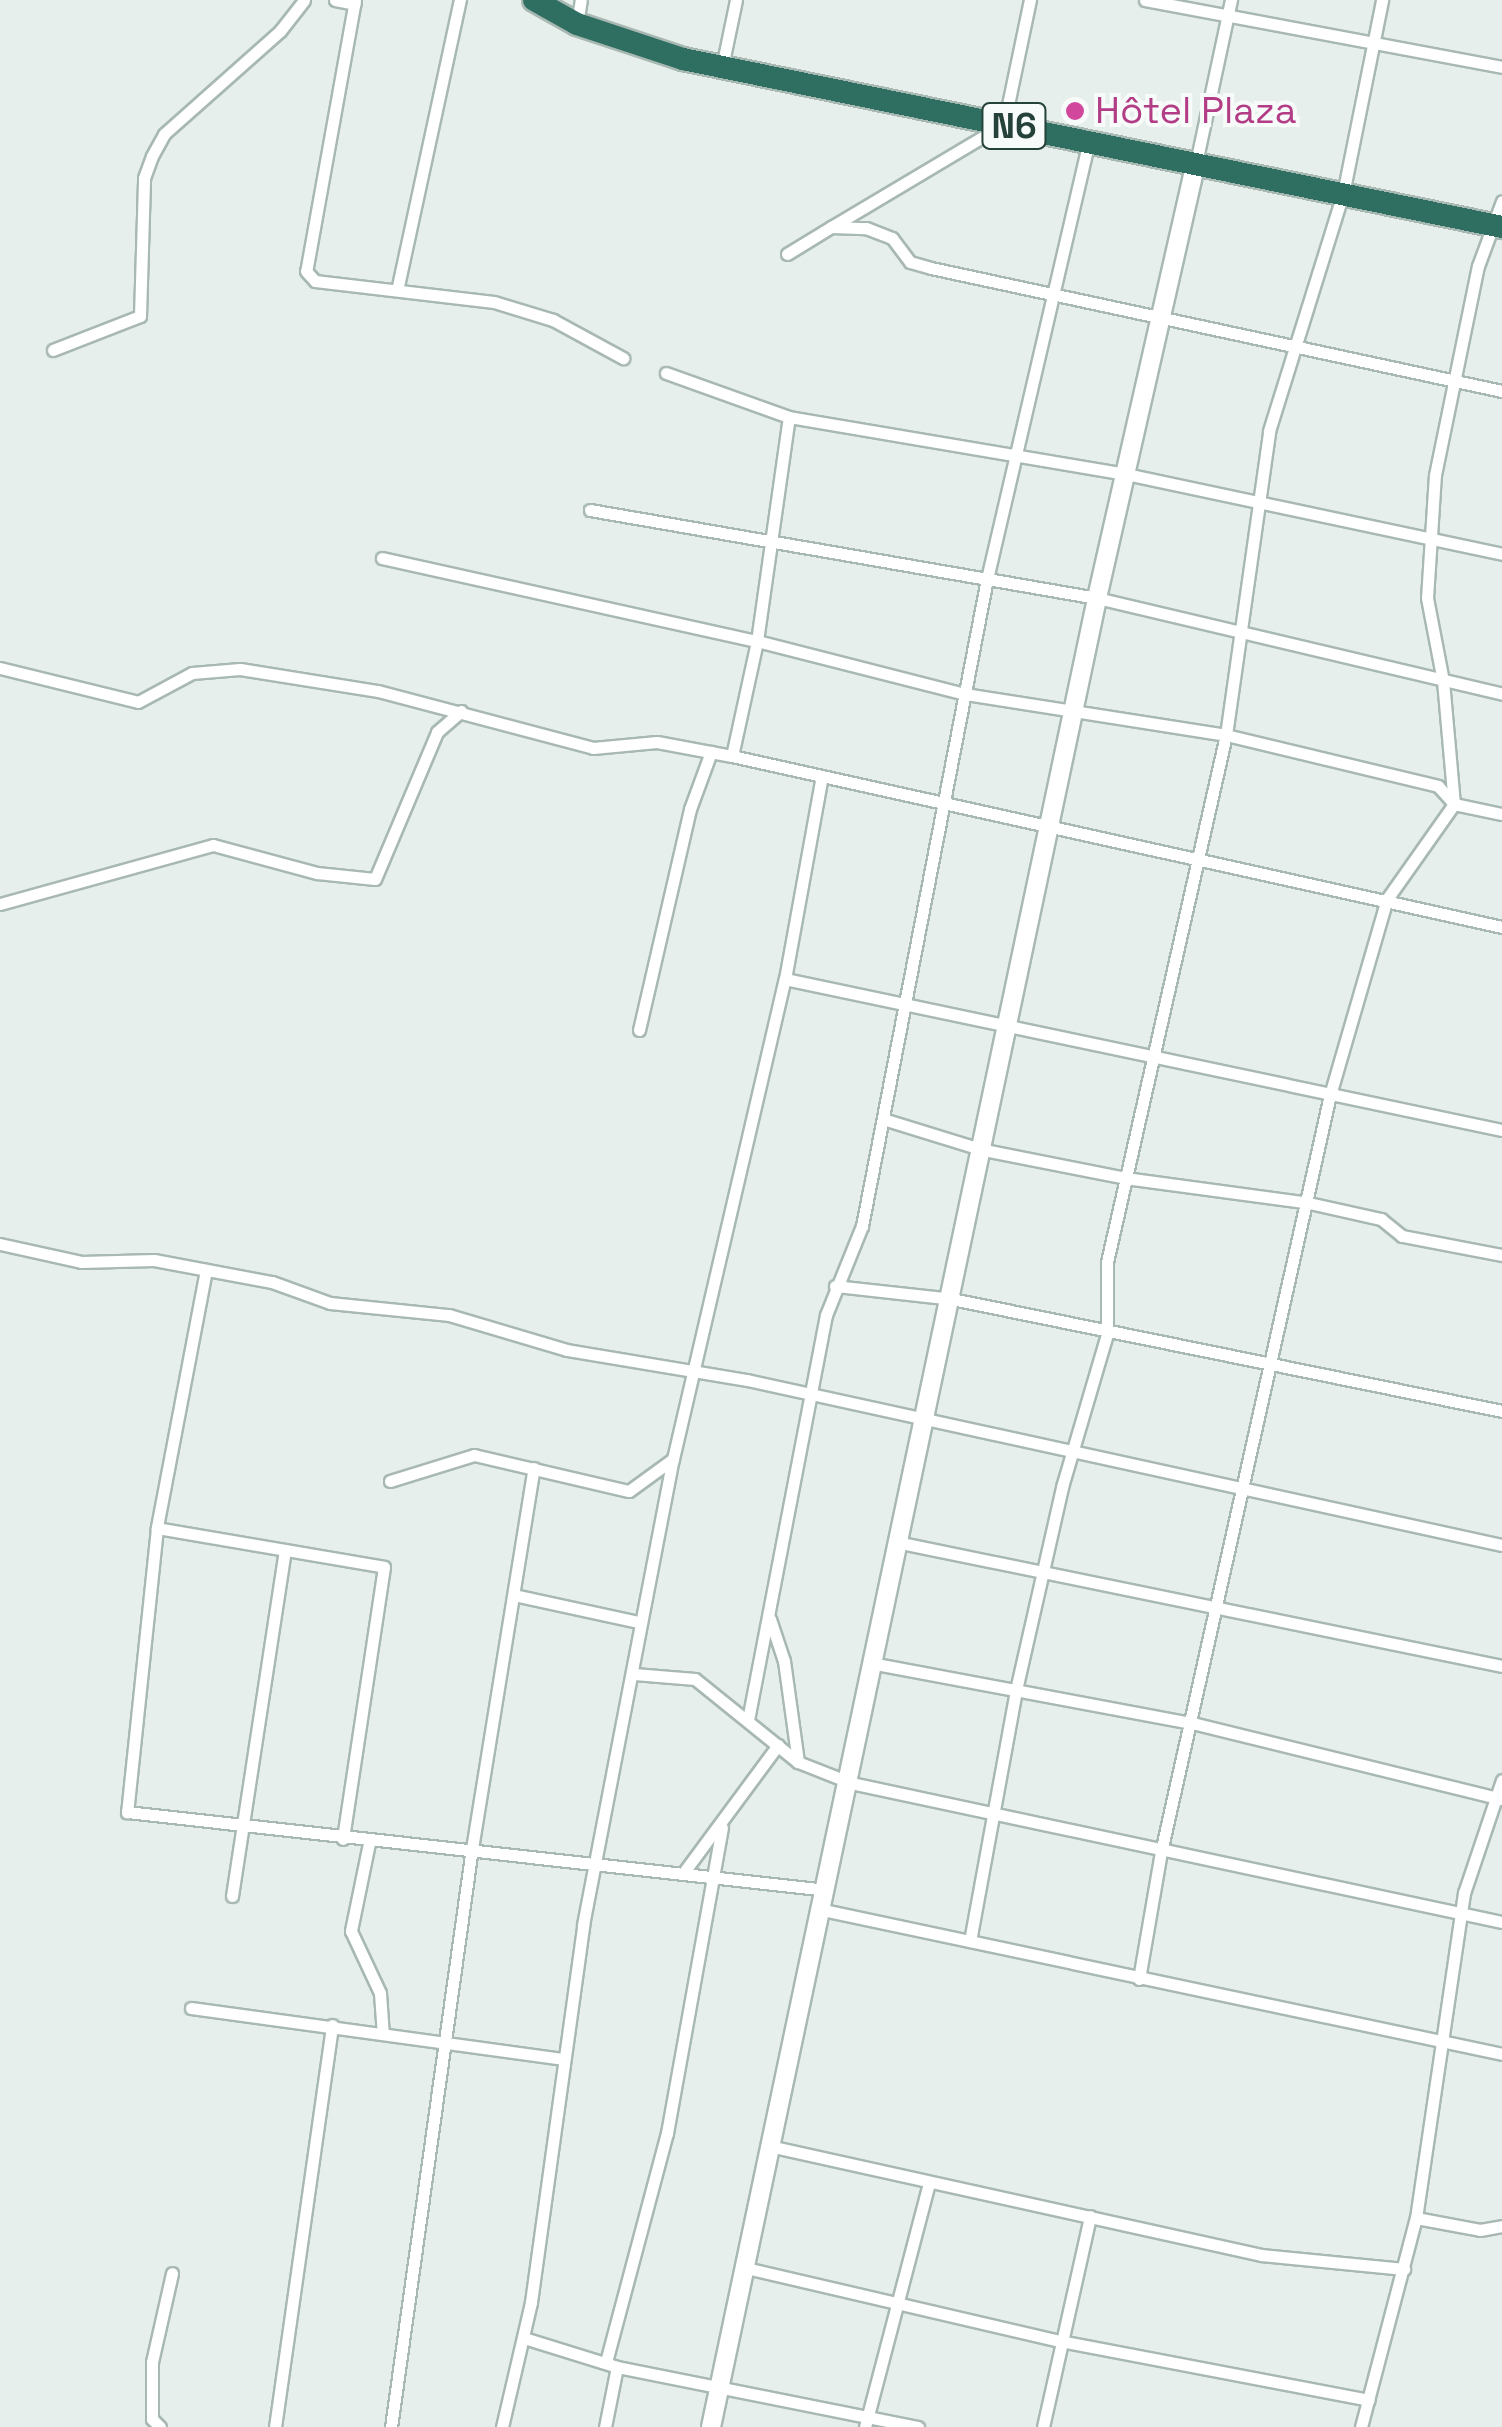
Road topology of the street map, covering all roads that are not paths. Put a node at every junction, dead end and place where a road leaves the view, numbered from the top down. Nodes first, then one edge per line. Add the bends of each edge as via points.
1 (304, 0) edge
2 (335, 0) edge
3 (460, 0) edge
4 (534, 0) edge
5 (582, 0) edge
6 (736, 0) edge
7 (1030, 0) edge
8 (1145, 0) edge
9 (1232, 0) edge
10 (1382, 0) edge
11 (355, 2) edge
12 (1228, 19) junction
13 (577, 24) junction
14 (1374, 42) junction
15 (722, 67) junction
16 (1502, 67) edge
17 (1004, 124) junction
18 (1089, 142) junction
19 (1196, 164) junction
20 (1344, 194) junction
21 (1502, 201) edge
22 (1500, 226) edge
23 (831, 228) junction
24 (787, 254) dead end
25 (398, 286) junction
26 (1052, 299) junction
27 (1161, 318) junction
28 (1296, 348) junction
29 (53, 350) dead end
30 (623, 358) dead end
31 (666, 373) dead end
32 (1458, 383) junction
33 (1502, 391) edge
34 (789, 417) junction
35 (1016, 454) junction
36 (1126, 474) junction
37 (1259, 505) junction
38 (590, 510) dead end
39 (1431, 539) junction
40 (772, 542) junction
41 (1502, 554) edge
42 (382, 558) dead end
43 (986, 579) junction
44 (1097, 598) junction
45 (1241, 630) junction
46 (758, 640) junction
47 (0, 668) edge
48 (1443, 681) junction
49 (965, 694) junction
50 (1502, 694) edge
51 (1074, 708) junction
52 (461, 711) junction
53 (1226, 735) junction
54 (711, 752) junction
55 (732, 756) junction
56 (822, 776) junction
57 (944, 804) junction
58 (1454, 804) junction
59 (1502, 814) edge
60 (1050, 826) junction
61 (1199, 856) junction
62 (1386, 898) junction
63 (0, 904) edge
64 (1502, 927) edge
65 (784, 979) junction
66 (906, 1001) junction
67 (1010, 1022) junction
68 (639, 1030) dead end
69 (1153, 1059) junction
70 (1330, 1095) junction
71 (883, 1119) junction
72 (1502, 1130) edge
73 (984, 1150) junction
74 (1125, 1178) junction
75 (1309, 1204) junction
76 (0, 1244) edge
77 (1502, 1255) edge
78 (206, 1270) junction
79 (835, 1286) junction
80 (952, 1299) junction
81 (1107, 1334) junction
82 (1268, 1365) junction
83 (695, 1371) junction
84 (811, 1394) junction
85 (1502, 1411) edge
86 (927, 1418) junction
87 (1074, 1449) junction
88 (674, 1459) junction
89 (534, 1468) junction
90 (390, 1482) dead end
91 (1242, 1490) junction
92 (157, 1528) junction
93 (901, 1543) junction
94 (1502, 1545) edge
95 (285, 1550) junction
96 (1044, 1572) junction
97 (514, 1595) junction
98 (1216, 1607) junction
99 (768, 1613) junction
100 (638, 1622) junction
101 (876, 1664) junction
102 (1502, 1666) edge
103 (634, 1674) junction
104 (1016, 1690) junction
105 (748, 1720) junction
106 (1192, 1723) junction
107 (778, 1745) junction
108 (798, 1762) junction
109 (1502, 1780) edge
110 (851, 1784) junction
111 (1499, 1799) edge
112 (992, 1817) junction
113 (241, 1826) junction
114 (722, 1828) junction
115 (343, 1839) junction
116 (369, 1843) junction
117 (1161, 1852) junction
118 (470, 1855) junction
119 (594, 1868) junction
120 (684, 1872) junction
121 (712, 1876) junction
122 (826, 1890) junction
123 (232, 1896) dead end
124 (823, 1910) junction
125 (1462, 1914) junction
126 (1502, 1922) edge
127 (970, 1941) junction
128 (1139, 1979) junction
129 (191, 2008) dead end
130 (332, 2026) junction
131 (384, 2032) junction
132 (448, 2043) junction
133 (1445, 2044) junction
134 (1502, 2054) edge
135 (561, 2059) junction
136 (774, 2147) junction
137 (929, 2182) junction
138 (1090, 2216) junction
139 (1416, 2218) junction
140 (1502, 2226) edge
141 (746, 2268) junction
142 (1404, 2269) junction
143 (172, 2273) dead end
144 (897, 2304) junction
145 (524, 2338) junction
146 (1065, 2342) junction
147 (612, 2364) junction
148 (720, 2387) junction
149 (1368, 2400) junction
150 (866, 2422) edge
151 (160, 2427) edge
152 (275, 2427) edge
153 (391, 2427) edge
154 (502, 2427) edge
155 (605, 2427) edge
156 (711, 2427) edge
157 (918, 2427) edge
158 (1043, 2427) edge
159 (1361, 2427) edge

1 - 29 street via 280,31 164,134 152,156 144,178 140,316
2 - 11 street
3 - 25 street
4 - 13 highway, N6
5 - 13 street
6 - 15 street
7 - 17 street
8 - 12 street
9 - 12 street
10 - 14 street
11 - 25 street via 306,271 315,281
12 - 14 street
12 - 19 street
13 - 15 highway, N6
14 - 16 street
14 - 20 street
15 - 17 highway, N6
17 - 18 highway, N6
17 - 23 street
18 - 19 highway, N6
18 - 26 street
19 - 20 highway, N6
19 - 27 street
20 - 22 highway, N6
20 - 28 street
21 - 22 street
22 - 32 street via 1478,266
23 - 24 street
23 - 26 street via 881,231 910,262
25 - 30 street via 553,320
26 - 27 street
26 - 35 street
27 - 28 street
27 - 36 street
28 - 32 street
28 - 37 street via 1269,431
31 - 34 street
32 - 33 street
32 - 39 street via 1435,475
34 - 35 street
34 - 40 street
35 - 36 street
35 - 43 street
36 - 37 street
36 - 44 street
37 - 39 street
37 - 45 street
38 - 40 street
39 - 41 street
39 - 48 street via 1427,598
40 - 43 street
40 - 46 street
42 - 46 street
43 - 44 street
43 - 49 street
44 - 45 street
44 - 51 street
45 - 48 street
45 - 53 street
46 - 49 street
46 - 55 street
47 - 52 street via 123,701 150,699 192,673 240,669
48 - 50 street
48 - 58 street
49 - 51 street
49 - 57 street
51 - 53 street
51 - 60 street
52 - 54 street via 593,748 656,742
52 - 63 street via 437,732 375,878 317,873 214,845
53 - 58 street via 1438,786
53 - 61 street
54 - 55 street
54 - 68 street via 690,809
55 - 56 street
56 - 57 street
56 - 65 street
57 - 60 street
57 - 66 street
58 - 59 street
58 - 62 street
60 - 61 street
60 - 67 street
61 - 62 street
61 - 69 street
62 - 64 street
62 - 70 street
65 - 66 street
65 - 83 street
66 - 67 street
66 - 71 street
67 - 69 street
67 - 73 street
69 - 70 street
69 - 74 street
70 - 72 street
70 - 75 street
71 - 73 street
71 - 79 street via 862,1226
73 - 74 street
73 - 80 street
74 - 75 street
74 - 81 street via 1107,1262
75 - 77 street via 1381,1219 1402,1236
75 - 82 street
76 - 78 street via 81,1262 154,1260
78 - 83 street via 330,1303 449,1315 567,1350
78 - 92 street
79 - 80 street
79 - 84 street
80 - 81 street
80 - 86 street
81 - 82 street
81 - 87 street
82 - 85 street
82 - 91 street
83 - 84 street
83 - 88 street
84 - 86 street
84 - 99 street
86 - 87 street
86 - 93 street
87 - 91 street
87 - 96 street
88 - 89 street via 629,1490
88 - 100 street
89 - 90 street via 474,1455
89 - 97 street
91 - 94 street
91 - 98 street
92 - 95 street
92 - 113 street via 127,1812
93 - 96 street
93 - 101 street
95 - 113 street
95 - 115 street via 384,1567
96 - 98 street
96 - 104 street
97 - 100 street
97 - 118 street
98 - 102 street
98 - 106 street
99 - 105 street
99 - 108 street via 784,1661
100 - 103 street
101 - 104 street
101 - 110 street
103 - 105 street via 696,1679
103 - 119 street
104 - 106 street
104 - 112 street
105 - 107 street
106 - 111 street
106 - 117 street
107 - 108 street
107 - 114 street
108 - 110 street
109 - 111 street
110 - 112 street
110 - 122 street
111 - 125 street
112 - 117 street
112 - 127 street
113 - 115 street
113 - 123 street
114 - 120 street
114 - 121 street
115 - 116 street
116 - 118 street
116 - 131 street via 351,1931 380,1993
117 - 125 street
117 - 128 street
118 - 119 street
118 - 132 street
119 - 120 street
119 - 135 street
120 - 121 street
121 - 122 street
121 - 147 street via 667,2133
122 - 124 street
124 - 127 street
124 - 136 street
125 - 126 street
125 - 133 street
127 - 128 street
128 - 133 street
129 - 130 street
130 - 131 street
130 - 152 street
131 - 132 street
132 - 135 street
132 - 153 street
133 - 134 street
133 - 139 street
135 - 145 street
136 - 137 street
136 - 141 street
137 - 138 street
137 - 144 street
138 - 142 street via 1261,2254
138 - 146 street
139 - 140 street via 1480,2230
139 - 142 street
141 - 144 street
141 - 148 street
142 - 149 street
143 - 151 street via 152,2362 152,2419
144 - 146 street
144 - 150 street
145 - 147 street
145 - 154 street
146 - 149 street
146 - 158 street
147 - 148 street
147 - 155 street
148 - 150 street
148 - 156 street
149 - 159 street
150 - 157 street

